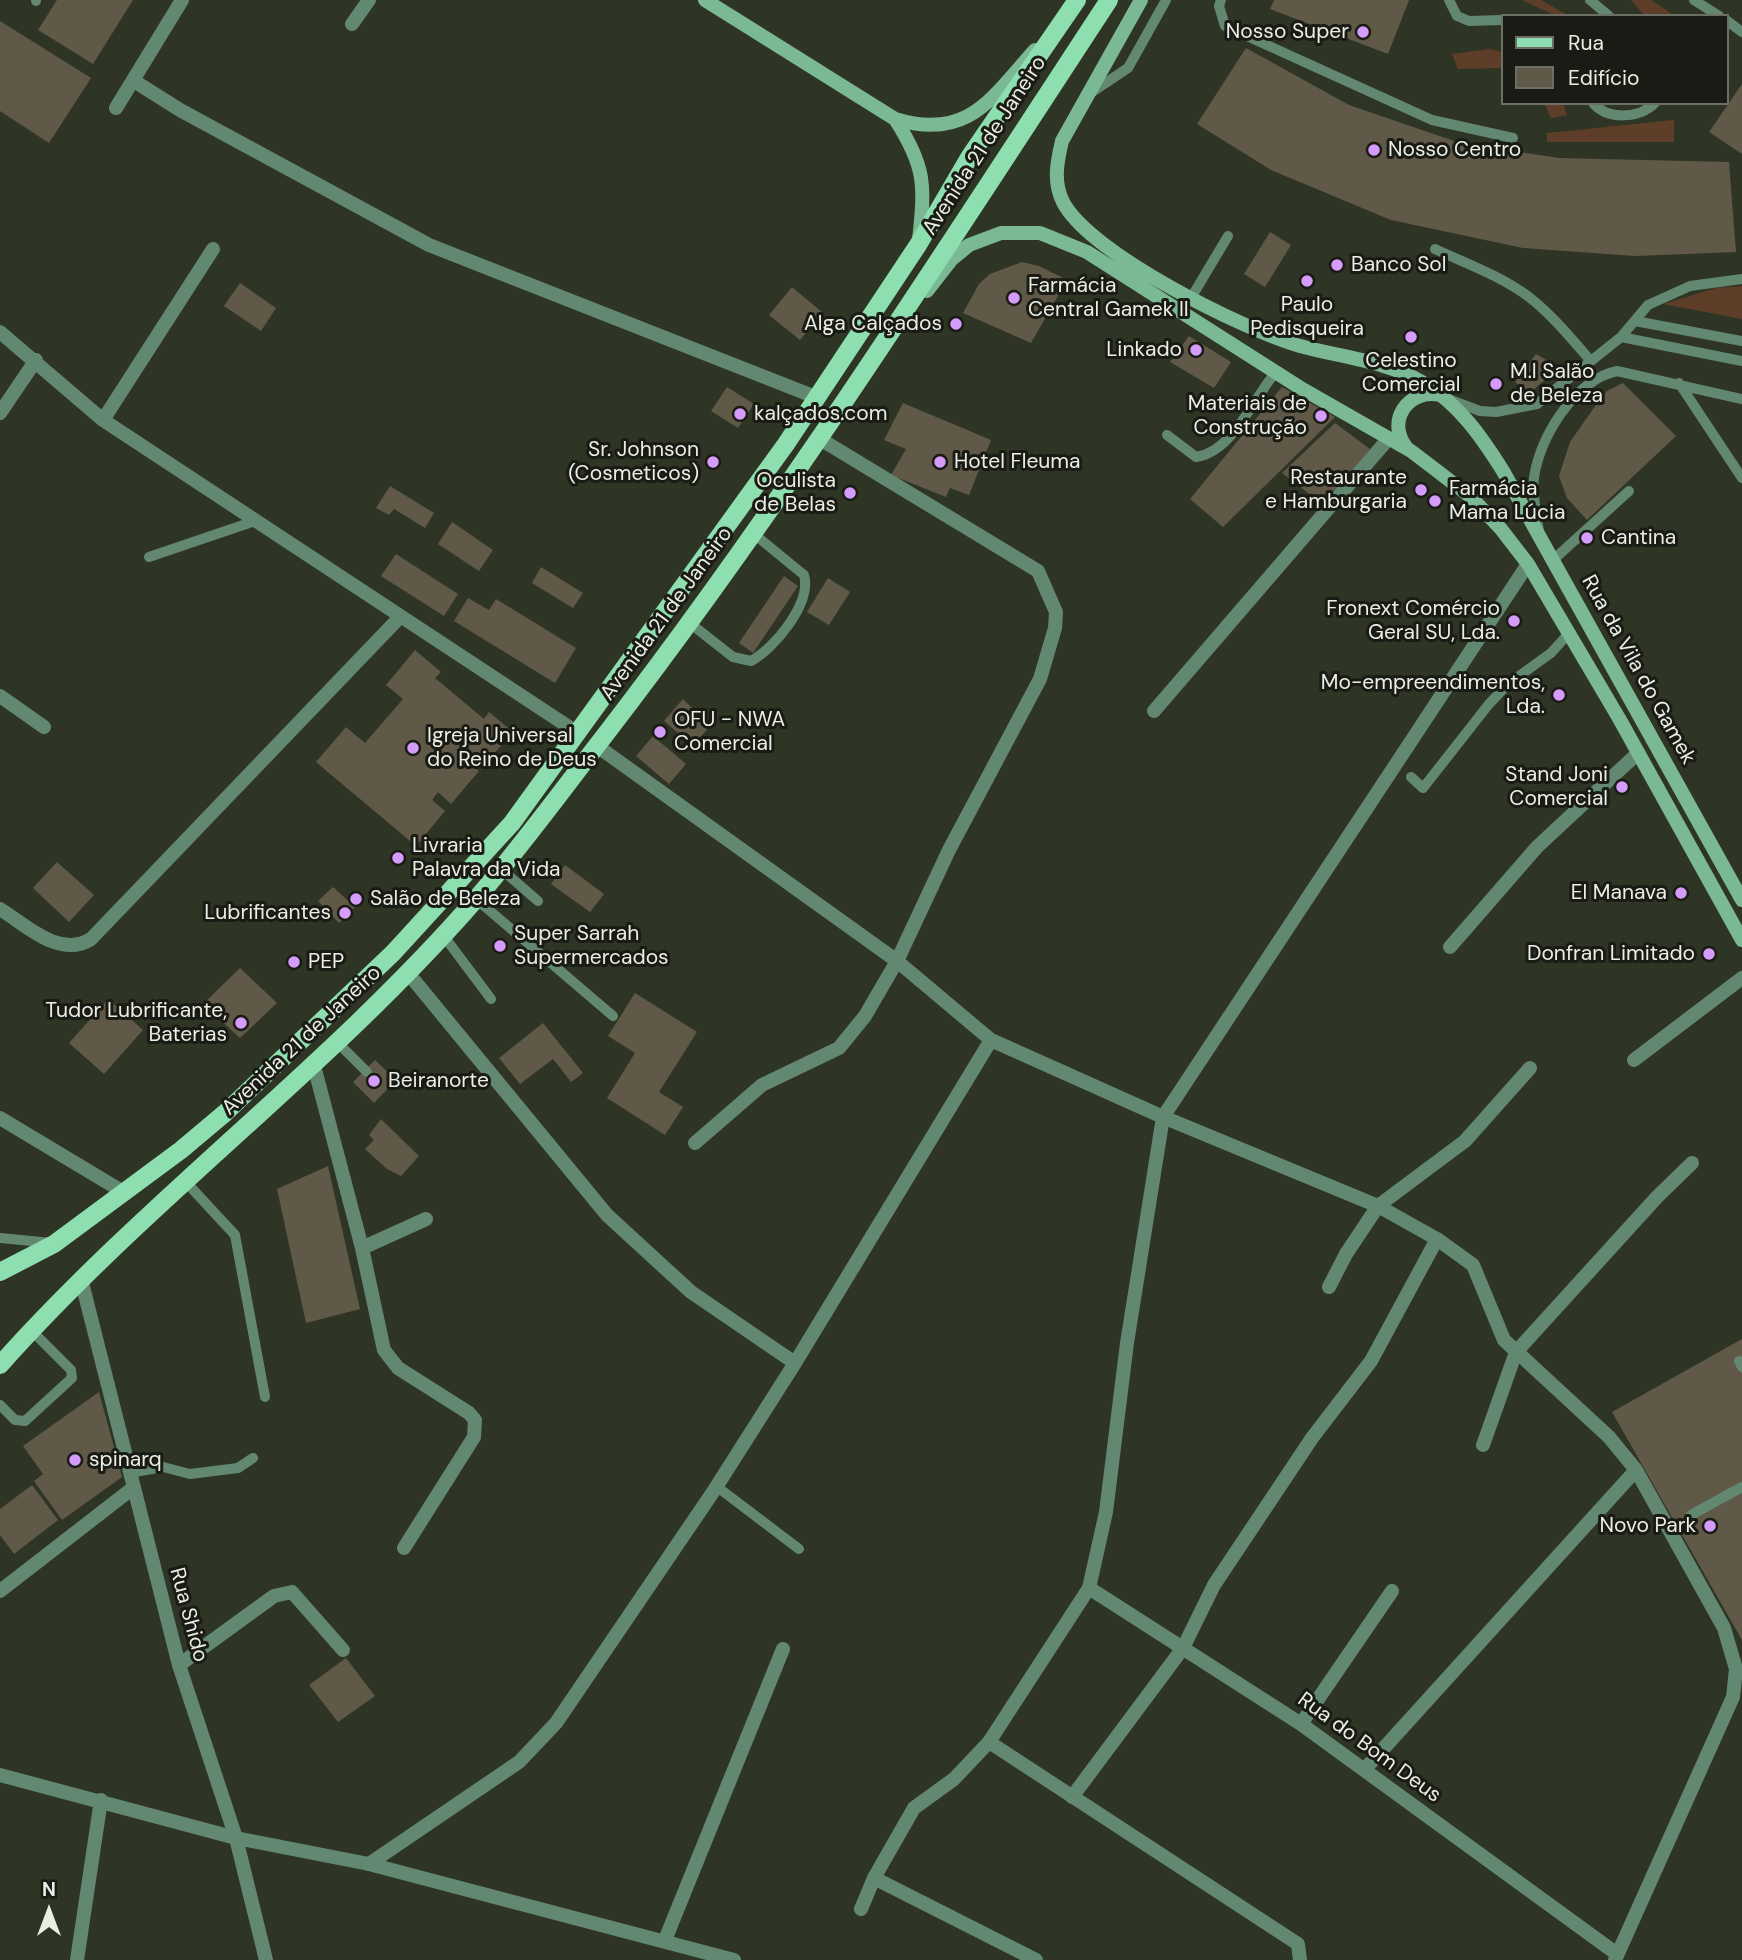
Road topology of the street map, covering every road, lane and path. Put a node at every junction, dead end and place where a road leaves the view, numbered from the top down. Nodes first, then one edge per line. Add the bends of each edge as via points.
1 (182, 0) edge
2 (369, 0) edge
3 (705, 0) edge
4 (1109, 0) edge
5 (1141, 0) edge
6 (1166, 0) edge
7 (1221, 0) edge
8 (1449, 0) edge
9 (1590, 0) edge
10 (1694, 0) edge
11 (1074, 5) edge
12 (1607, 14) edge
13 (1716, 14) edge
14 (1500, 20) edge
15 (352, 24) dead end
16 (134, 81) junction
17 (1084, 97) junction
18 (1595, 105) edge
19 (1652, 105) edge
20 (116, 108) dead end
21 (895, 119) junction
22 (1513, 138) dead end
23 (1228, 236) dead end
24 (918, 245) junction
25 (213, 249) dead end
26 (1435, 250) dead end
27 (1742, 279) edge
28 (1191, 298) junction
29 (1635, 321) junction
30 (0, 332) edge
31 (1621, 337) junction
32 (1742, 341) edge
33 (878, 351) junction
34 (36, 360) junction
35 (1590, 360) junction
36 (1742, 361) edge
37 (1276, 372) junction
38 (1679, 383) junction
39 (818, 398) junction
40 (1446, 398) junction
41 (1742, 398) edge
42 (0, 413) edge
43 (103, 421) junction
44 (1167, 435) dead end
45 (1389, 438) junction
46 (820, 439) junction
47 (1411, 451) junction
48 (1742, 478) edge
49 (1629, 491) dead end
50 (255, 521) junction
51 (754, 534) junction
52 (1540, 537) junction
53 (149, 557) dead end
54 (1553, 560) junction
55 (1528, 564) junction
56 (400, 617) junction
57 (691, 624) junction
58 (1569, 633) junction
59 (0, 696) edge
60 (1154, 711) dead end
61 (44, 727) dead end
62 (578, 733) junction
63 (597, 746) junction
64 (1638, 752) junction
65 (1411, 777) dead end
66 (501, 869) junction
67 (476, 899) junction
68 (1742, 900) edge
69 (538, 901) dead end
70 (0, 909) edge
71 (443, 935) junction
72 (1742, 940) edge
73 (1450, 947) dead end
74 (897, 961) junction
75 (408, 973) junction
76 (1742, 978) edge
77 (491, 999) dead end
78 (613, 1016) dead end
79 (991, 1040) junction
80 (336, 1041) junction
81 (1634, 1060) dead end
82 (313, 1062) junction
83 (1530, 1069) dead end
84 (367, 1072) dead end
85 (1163, 1117) junction
86 (0, 1118) edge
87 (695, 1143) dead end
88 (1692, 1163) dead end
89 (185, 1181) junction
90 (125, 1193) junction
91 (1378, 1206) junction
92 (425, 1219) dead end
93 (0, 1238) edge
94 (1437, 1240) junction
95 (54, 1244) junction
96 (362, 1248) junction
97 (0, 1272) edge
98 (81, 1279) junction
99 (0, 1283) edge
100 (1329, 1287) dead end
101 (43, 1316) junction
102 (31, 1330) junction
103 (0, 1352) edge
104 (1516, 1352) junction
105 (795, 1363) junction
106 (0, 1365) edge
107 (265, 1397) dead end
108 (0, 1405) edge
109 (1483, 1445) dead end
110 (253, 1458) dead end
111 (1636, 1470) junction
112 (131, 1480) junction
113 (716, 1486) junction
114 (1742, 1488) edge
115 (1691, 1515) dead end
116 (404, 1548) dead end
117 (799, 1549) dead end
118 (1089, 1588) junction
119 (0, 1591) edge
120 (1392, 1591) dead end
121 (1183, 1648) junction
122 (783, 1649) dead end
123 (343, 1650) dead end
124 (179, 1665) junction
125 (1301, 1724) junction
126 (989, 1742) junction
127 (1364, 1770) junction
128 (0, 1775) edge
129 (1072, 1797) junction
130 (102, 1800) junction
131 (236, 1838) junction
132 (369, 1864) junction
133 (874, 1878) junction
134 (861, 1909) dead end
135 (664, 1940) junction
136 (1616, 1957) edge
137 (76, 1960) edge
138 (266, 1960) edge
139 (734, 1960) edge
140 (1037, 1960) edge
141 (1300, 1960) edge

1 - 16 street
2 - 15 street
3 - 21 main road
4 - 33 main road, Avenida 21 de Janeiro
5 - 17 main road, Rua da Vila do Gamek
6 - 17 lane via 1128,68
7 - 22 lane via 1225,26 1432,120
8 - 14 lane via 1457,16 1469,21
9 - 12 lane
10 - 13 lane
11 - 21 main road via 990,99 960,121 943,127
11 - 24 main road, Avenida 21 de Janeiro via 970,156
16 - 20 street
16 - 39 street via 429,245
17 - 28 main road, Rua da Vila do Gamek via 1062,141 1056,165 1063,202 1093,238
18 - 19 lane via 1612,116
21 - 24 main road via 919,162 925,193
23 - 28 lane
24 - 39 main road, Avenida 21 de Janeiro
25 - 43 street
26 - 35 lane via 1528,296
27 - 29 lane via 1690,286 1648,306
28 - 40 main road, Rua da Vila do Gamek via 1284,341 1408,375
29 - 31 lane
29 - 32 lane
30 - 34 street
31 - 35 lane
31 - 36 lane
33 - 37 main road, Rua da Vila do Gamek via 952,260 985,237 1023,231 1087,252
33 - 46 main road, Avenida 21 de Janeiro
34 - 42 street
34 - 43 street
35 - 40 lane via 1537,404 1513,411 1480,411
37 - 44 lane via 1234,431 1211,454 1196,457
37 - 45 main road, Rua da Vila do Gamek
38 - 41 lane
38 - 48 lane
38 - 52 lane via 1617,371 1600,374 1586,384 1552,430 1537,464 1534,480
39 - 62 main road, Avenida 21 de Janeiro
40 - 47 main road via 1425,394 1403,408 1398,428
40 - 52 main road, Rua da Vila do Gamek via 1479,433
43 - 50 street
45 - 47 main road, Rua da Vila do Gamek
45 - 60 street
46 - 51 main road, Avenida 21 de Janeiro
46 - 74 street via 1038,571 1056,612 1040,679 949,850
47 - 55 main road, Rua da Vila do Gamek via 1471,497
49 - 54 lane
50 - 53 lane
50 - 56 street
51 - 57 main road, Avenida 21 de Janeiro
51 - 57 lane via 804,575 803,600 790,620 763,655 751,661 733,657
52 - 54 main road, Rua da Vila do Gamek
54 - 68 main road, Rua da Vila do Gamek
55 - 58 main road, Rua da Vila do Gamek
55 - 85 street
56 - 62 street
56 - 70 street via 91,939 66,947
57 - 63 main road, Avenida 21 de Janeiro
58 - 64 main road, Rua da Vila do Gamek
58 - 65 lane via 1489,704 1423,788
59 - 61 street
62 - 90 main road, Avenida 21 de Janeiro via 512,823 393,953 225,1113
63 - 66 main road, Avenida 21 de Janeiro
63 - 74 street
64 - 72 main road, Rua da Vila do Gamek
64 - 73 street via 1537,847
66 - 67 main road, Avenida 21 de Janeiro
66 - 69 lane
67 - 71 main road, Avenida 21 de Janeiro
67 - 78 lane
71 - 75 main road, Avenida 21 de Janeiro
71 - 77 lane
74 - 79 street
74 - 87 street via 865,1016 839,1048 762,1085
75 - 80 main road, Avenida 21 de Janeiro
75 - 105 street via 607,1215 691,1292
76 - 81 street
79 - 85 street
79 - 105 street
80 - 82 main road, Avenida 21 de Janeiro
80 - 84 lane
82 - 89 main road, Avenida 21 de Janeiro
82 - 96 street
83 - 91 street via 1465,1141
85 - 91 street
85 - 118 street via 1127,1342 1107,1512
86 - 90 street
88 - 104 street
89 - 98 main road, Avenida 21 de Janeiro
89 - 107 lane via 235,1235
90 - 95 main road, Avenida 21 de Janeiro
91 - 94 street
91 - 100 street
92 - 96 street
93 - 95 lane
94 - 104 street via 1473,1265 1504,1340
94 - 121 street via 1371,1361 1312,1438 1214,1585
95 - 97 main road, Avenida 21 de Janeiro
95 - 99 main road
96 - 116 street via 389,1360 475,1420 474,1437
98 - 101 main road, Avenida 21 de Janeiro
98 - 112 street, Rua Shido
101 - 102 main road, Avenida 21 de Janeiro
101 - 103 main road
102 - 106 main road, Avenida 21 de Janeiro
102 - 108 lane via 71,1370 72,1378 25,1422 15,1420
104 - 109 street
104 - 111 street via 1609,1437
105 - 113 street
110 - 112 lane via 238,1468 190,1474 163,1467
111 - 127 street
111 - 136 street via 1724,1628 1735,1669 1733,1697
112 - 119 street
112 - 124 street, Rua Shido
113 - 117 lane
113 - 132 street via 556,1723 519,1762
114 - 115 lane
118 - 121 street, Rua do Bom Deus
118 - 126 street
120 - 125 street
121 - 125 street, Rua do Bom Deus
121 - 129 street
122 - 135 street
123 - 124 street via 292,1592 274,1596
124 - 131 street, Rua Shido
125 - 127 street, Rua do Bom Deus
126 - 129 street
126 - 133 street via 954,1779 914,1808
127 - 136 street, Rua do Bom Deus
128 - 130 street
129 - 141 street via 1298,1944
130 - 131 street
130 - 137 street
131 - 132 street
131 - 138 street, Rua Shido
132 - 135 street
133 - 134 street
133 - 140 street
135 - 139 street

